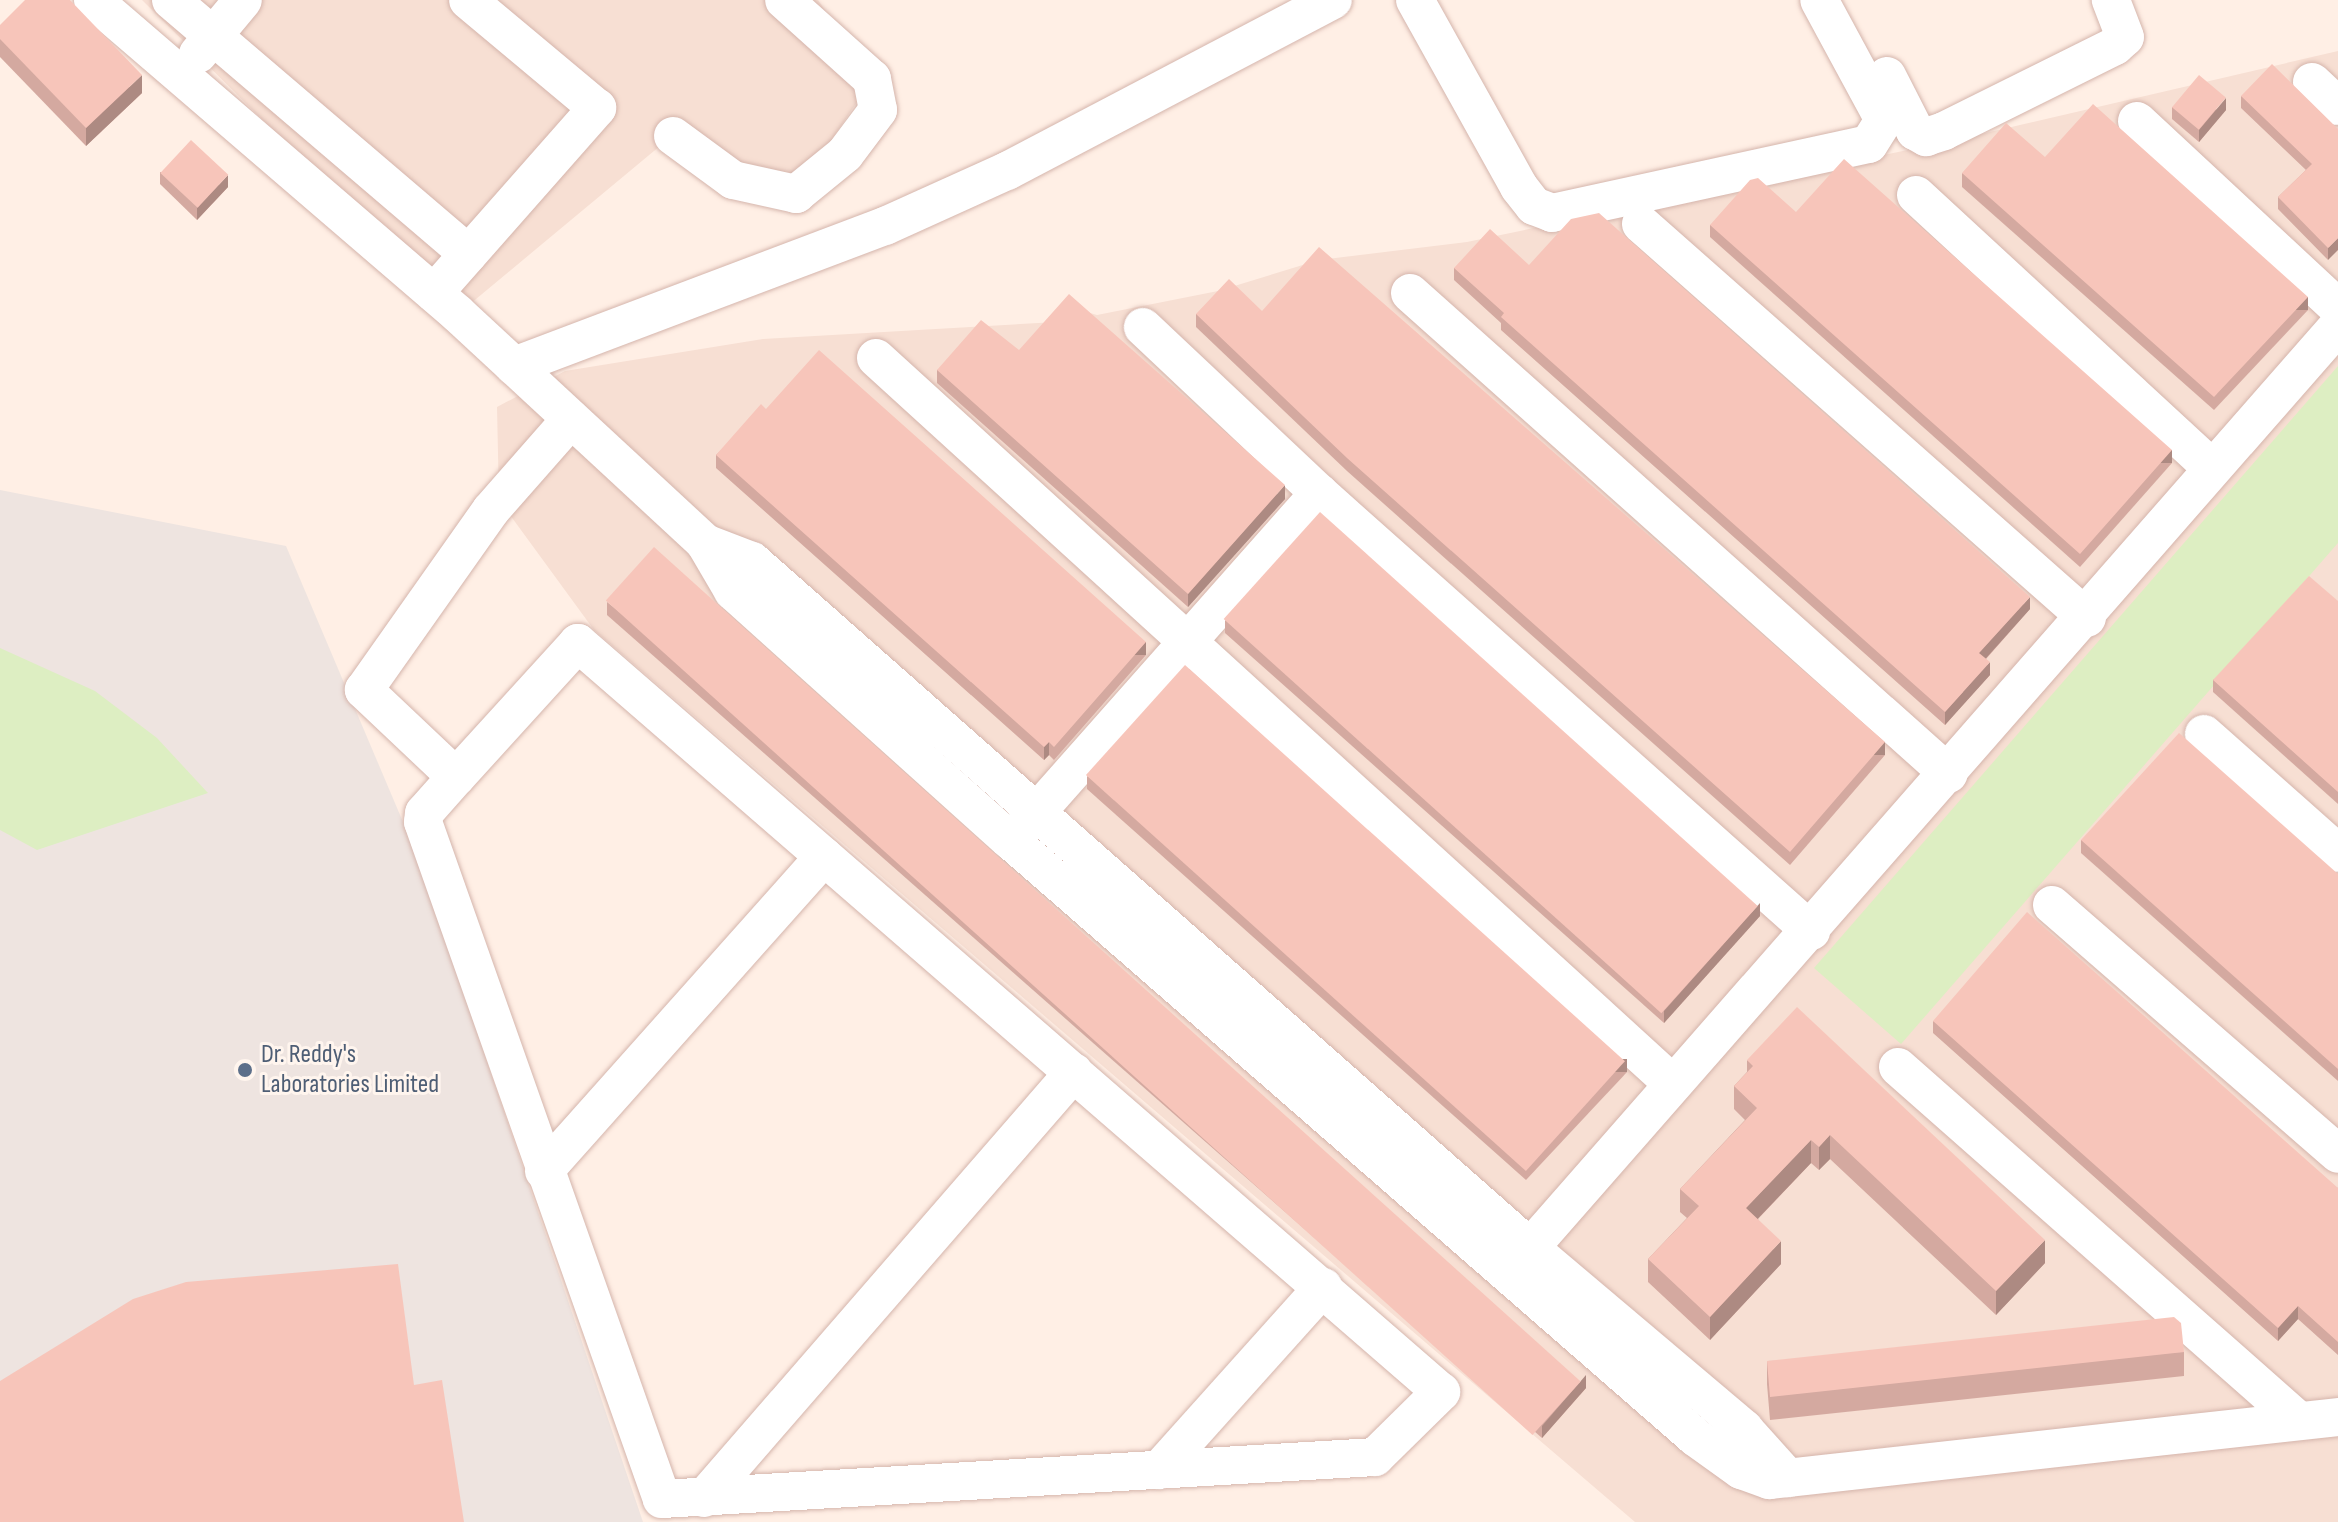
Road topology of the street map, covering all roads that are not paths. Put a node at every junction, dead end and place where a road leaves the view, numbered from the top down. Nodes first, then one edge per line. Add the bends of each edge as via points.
1 (93, 0) edge
2 (171, 0) edge
3 (243, 0) edge
4 (468, 0) edge
5 (784, 0) edge
6 (1333, 0) edge
7 (1415, 0) edge
8 (1819, 0) edge
9 (1847, 0) edge
10 (2111, 0) edge
11 (214, 35) junction
12 (180, 75) junction
13 (2137, 121) dead end
14 (673, 136) dead end
15 (1916, 195) dead end
16 (1641, 224) dead end
17 (468, 254) junction
18 (434, 293) junction
19 (1410, 293) dead end
20 (2338, 308) edge
21 (2338, 326) edge
22 (1143, 327) dead end
23 (876, 358) dead end
24 (514, 366) junction
25 (571, 419) junction
26 (2211, 467) junction
27 (1319, 493) junction
28 (705, 543) junction
29 (2087, 618) junction
30 (1187, 646) junction
31 (2204, 734) dead end
32 (1949, 774) junction
33 (456, 777) junction
34 (1038, 811) junction
35 (1010, 840) junction
36 (2338, 853) edge
37 (824, 857) junction
38 (2052, 905) dead end
39 (1811, 931) junction
40 (1898, 1067) dead end
41 (1074, 1072) junction
42 (1673, 1084) junction
43 (2338, 1154) edge
44 (544, 1171) junction
45 (1519, 1259) junction
46 (1323, 1287) junction
47 (2338, 1417) edge
48 (2298, 1420) junction
49 (1159, 1470) junction
50 (704, 1498) junction

1 - 12 street
2 - 11 street
3 - 11 street
4 - 17 street via 597,108
5 - 14 street via 872,79 878,110 845,154 796,194 733,180
6 - 24 street via 1007,171 885,226
7 - 8 street via 1519,187 1534,206 1552,213 1869,144 1884,120
9 - 10 street via 1915,131 1926,137 2115,46 2125,37
11 - 12 street
11 - 17 street
12 - 18 street
13 - 20 street
15 - 26 street
16 - 29 street
17 - 18 street
18 - 24 street
19 - 32 street
21 - 26 street
22 - 27 street
23 - 30 street
24 - 25 street
25 - 28 street
25 - 33 street via 491,510 364,690
26 - 29 street
27 - 30 street
27 - 39 street
28 - 34 street via 752,561
28 - 35 street via 733,591
29 - 32 street
30 - 34 street
30 - 42 street
31 - 36 street
32 - 39 street
33 - 37 street via 578,643
33 - 44 street via 424,813 423,822
34 - 35 street
34 - 45 street
35 - 45 street
37 - 41 street
37 - 44 street
38 - 43 street
39 - 42 street
40 - 48 street
41 - 46 street
41 - 50 street
42 - 45 street
44 - 50 street via 658,1494 669,1501
45 - 48 street via 1744,1429 1788,1478
46 - 49 street
46 - 49 street via 1441,1392 1375,1457
47 - 48 street
49 - 50 street

